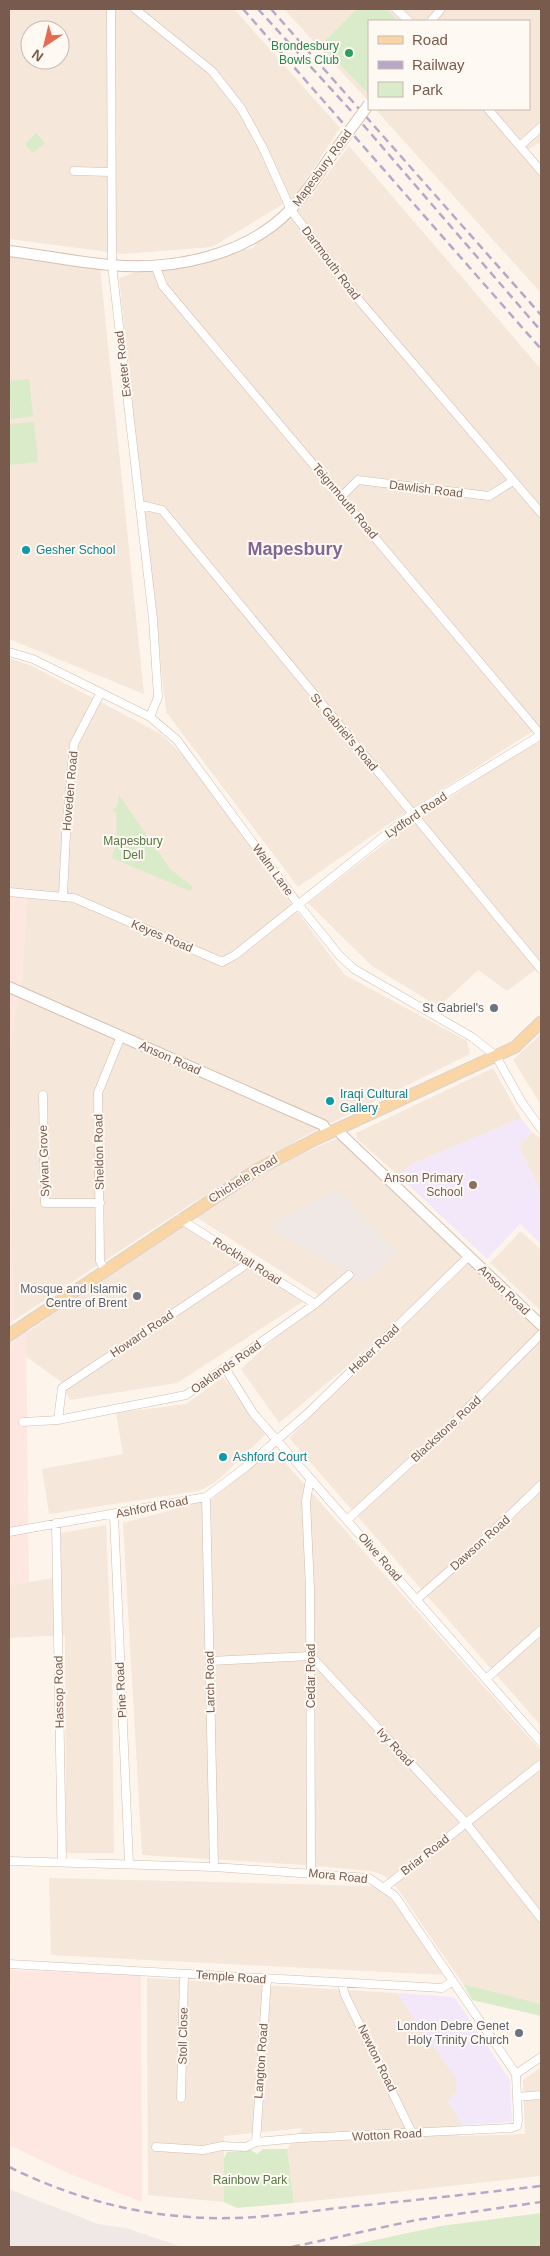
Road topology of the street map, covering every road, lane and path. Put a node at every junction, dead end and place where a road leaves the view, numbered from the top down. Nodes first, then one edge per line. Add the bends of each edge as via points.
1 (111, 9) edge
2 (135, 9) edge
3 (396, 9) edge
4 (441, 9) edge
5 (407, 20) edge
6 (432, 20) edge
7 (368, 105) edge
8 (489, 110) edge
9 (541, 127) edge
10 (520, 146) junction
11 (74, 171) dead end
12 (541, 171) edge
13 (110, 172) junction
14 (290, 210) junction
15 (9, 251) edge
16 (112, 265) junction
17 (154, 265) junction
18 (513, 481) junction
19 (341, 497) junction
20 (141, 505) junction
21 (541, 513) edge
22 (9, 652) edge
23 (100, 694) junction
24 (150, 717) junction
25 (541, 735) edge
26 (412, 814) junction
27 (9, 892) edge
28 (63, 895) junction
29 (298, 904) junction
30 (541, 968) edge
31 (9, 987) edge
32 (541, 1022) edge
33 (122, 1036) junction
34 (496, 1056) junction
35 (43, 1095) dead end
36 (541, 1129) edge
37 (333, 1131) junction
38 (100, 1203) junction
39 (180, 1219) junction
40 (469, 1256) junction
41 (250, 1262) junction
42 (105, 1270) junction
43 (350, 1275) dead end
44 (315, 1304) junction
45 (541, 1325) edge
46 (541, 1334) edge
47 (9, 1335) edge
48 (225, 1368) junction
49 (58, 1420) junction
50 (23, 1422) dead end
51 (276, 1439) junction
52 (310, 1480) junction
53 (541, 1485) edge
54 (206, 1497) junction
55 (114, 1515) junction
56 (347, 1520) junction
57 (56, 1523) junction
58 (9, 1532) edge
59 (416, 1599) junction
60 (541, 1630) edge
61 (311, 1656) junction
62 (210, 1661) junction
63 (486, 1678) junction
64 (541, 1742) edge
65 (541, 1764) edge
66 (466, 1824) junction
67 (9, 1861) edge
68 (62, 1861) junction
69 (129, 1864) junction
70 (214, 1867) junction
71 (311, 1873) junction
72 (385, 1887) junction
73 (541, 1918) edge
74 (9, 1964) edge
75 (184, 1974) junction
76 (268, 1979) junction
77 (452, 1982) junction
78 (342, 1983) junction
79 (541, 2057) edge
80 (516, 2074) junction
81 (541, 2095) edge
82 (517, 2097) junction
83 (181, 2098) dead end
84 (412, 2134) junction
85 (256, 2142) junction
86 (156, 2147) dead end

1 - 13 street, Exeter Road
2 - 14 street, Dartmouth Road via 212,71 242,108
3 - 5 street
4 - 6 street
7 - 14 street, Mapesbury Road, bridge
8 - 10 street
9 - 10 street
10 - 12 street
11 - 13 street
13 - 16 street, Exeter Road
14 - 17 street, Mapesbury Road via 251,240 224,252
14 - 18 street, Dartmouth Road via 358,299
15 - 16 street, Mapesbury Road
16 - 17 street, Mapesbury Road
16 - 20 street, Exeter Road
17 - 19 street, Teignmouth Road via 162,286
18 - 19 street, Dawlish Road via 489,496 358,480
18 - 21 street, Dartmouth Road
19 - 25 street, Teignmouth Road
20 - 24 street, Exeter Road via 158,697
20 - 26 street, St. Gabriel's Road via 162,510
22 - 23 street, Walm Lane via 33,659
23 - 24 street, Walm Lane
23 - 28 street, Hoveden Road via 74,744
24 - 29 street, Walm Lane via 177,740
25 - 26 street, Lydford Road
26 - 29 street, Lydford Road
26 - 30 street, St. Gabriel's Road
27 - 28 street, Keyes Road
28 - 29 street, Keyes Road via 222,962
29 - 34 street, Walm Lane via 354,969 472,1037
31 - 33 street, Anson Road
32 - 34 main road via 525,1040
33 - 37 street, Anson Road
33 - 38 street, Sheldon Road via 98,1093
34 - 36 street
34 - 37 main road, Chichele Road
35 - 38 street, Sylvan Grove via 45,1203
37 - 39 main road, Chichele Road via 258,1169
37 - 40 street, Anson Road via 342,1135
38 - 42 street, Sheldon Road via 100,1261
39 - 41 street, Rockhall Road
39 - 42 main road, Chichele Road
40 - 45 street, Anson Road
40 - 51 street, Heber Road via 308,1413
41 - 44 street, Rockhall Road
41 - 49 street, Howard Road via 62,1388
42 - 47 main road, Chichele Road
43 - 44 street, Oaklands Road
44 - 48 street, Oaklands Road
46 - 56 street, Blackstone Road via 447,1429
48 - 49 street, Oaklands Road via 186,1395
48 - 51 street, Olive Road via 253,1413
49 - 50 street, Oaklands Road
51 - 52 street, Olive Road
51 - 54 street, Ashford Road
52 - 56 street, Olive Road
52 - 61 street, Cedar Road via 306,1501
53 - 59 street, Dawson Road
54 - 55 street, Ashford Road
54 - 62 street, Larch Road
55 - 57 street, Ashford Road
55 - 69 street, Pine Road
56 - 59 street, Olive Road
57 - 58 street, Ashford Road
57 - 68 street, Hassop Road
59 - 63 street, Olive Road
60 - 63 street
61 - 62 street
61 - 66 street, Ivy Road
61 - 71 street, Cedar Road
62 - 70 street, Larch Road
63 - 64 street, Olive Road
65 - 66 street, Briar Road
66 - 72 street, Briar Road
66 - 73 street, Ivy Road
67 - 68 street, Mora Road
68 - 69 street, Mora Road
69 - 70 street, Mora Road
70 - 71 street, Mora Road
71 - 72 street, Mora Road via 369,1878
72 - 77 street, Mora Road via 395,1896
74 - 75 street, Temple Road
75 - 76 street, Temple Road
75 - 83 street, Stoll Close
76 - 78 street, Temple Road
76 - 85 street, Langton Road
77 - 78 street, Temple Road via 442,1988
77 - 80 street, Mora Road
78 - 84 street, Newton Road
79 - 80 street
80 - 82 street
81 - 82 street
82 - 84 street, Wotton Road via 517,2126
84 - 85 street, Wotton Road
85 - 86 street, Wotton Road via 246,2147 222,2146 202,2150

